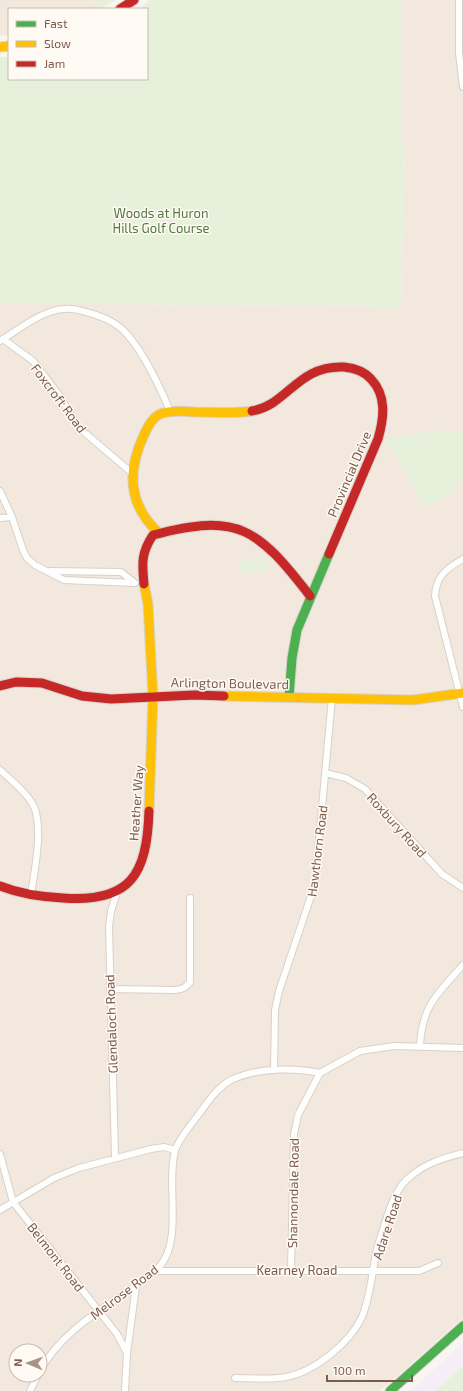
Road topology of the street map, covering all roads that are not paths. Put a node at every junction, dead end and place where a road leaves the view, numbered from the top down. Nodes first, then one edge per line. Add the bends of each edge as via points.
1 (134, 0) edge
2 (459, 0) edge
3 (122, 8) edge
4 (461, 23) edge
5 (463, 87) edge
6 (2, 340) edge
7 (170, 411) junction
8 (132, 473) junction
9 (0, 490) edge
10 (12, 517) junction
11 (0, 518) edge
12 (159, 533) junction
13 (463, 559) edge
14 (46, 571) junction
15 (134, 583) junction
16 (144, 586) junction
17 (310, 596) junction
18 (0, 686) edge
19 (461, 694) edge
20 (153, 697) junction
21 (289, 697) junction
22 (332, 698) junction
23 (463, 707) edge
24 (0, 770) edge
25 (325, 773) junction
26 (0, 886) edge
27 (463, 888) edge
28 (117, 892) junction
29 (31, 895) junction
30 (190, 898) dead end
31 (463, 965) edge
32 (110, 989) junction
33 (420, 1046) junction
34 (463, 1048) edge
35 (274, 1070) junction
36 (320, 1073) junction
37 (175, 1150) junction
38 (463, 1153) edge
39 (0, 1154) edge
40 (115, 1157) junction
41 (13, 1202) junction
42 (0, 1210) edge
43 (438, 1263) dead end
44 (292, 1270) junction
45 (373, 1270) junction
46 (154, 1271) junction
47 (136, 1286) junction
48 (98, 1311) junction
49 (463, 1326) edge
50 (127, 1353) junction
51 (48, 1358) edge
52 (235, 1378) dead end
53 (124, 1391) edge
54 (390, 1391) edge

1 - 3 street
2 - 4 street
4 - 5 street via 460,77
6 - 7 street via 31,320 51,311 74,308 97,315 122,329 140,353 162,391
6 - 8 street, Foxcroft Road via 33,362 59,395 78,427
7 - 8 street, Provincial Drive via 158,415 149,424
7 - 17 street, Provincial Drive via 256,410 276,402 306,376 334,368 360,370 371,378 381,392 384,408 382,430
8 - 12 street, Provincial Drive via 138,502 151,527
9 - 10 street
10 - 11 street
10 - 14 street via 27,558
12 - 16 street, Heather Way via 153,535 142,558
12 - 17 street via 196,526 236,528 258,540 280,558
13 - 19 street via 447,568 439,577 436,587 437,607
14 - 15 street via 70,581
14 - 15 street via 120,572
15 - 16 street
16 - 20 street, Heather Way via 148,604
17 - 21 street, Provincial Drive via 294,639
18 - 20 street, Arlington Boulevard via 30,682 47,684 97,698
19 - 22 street, Arlington Boulevard via 413,700
19 - 23 street
20 - 21 street, Arlington Boulevard
20 - 28 street, Heather Way via 148,840 138,871 130,882
21 - 22 street, Arlington Boulevard
22 - 25 street, Hawthorn Road
24 - 29 street via 24,793 37,816 38,830
25 - 27 street, Roxbury Road via 346,778 365,789 442,874
25 - 35 street, Hawthorn Road via 315,884 275,1010
26 - 29 street, Heather Way
28 - 29 street, Heather Way via 97,899 82,900
28 - 32 street, Glendaloch Road via 109,927
30 - 32 street via 190,982 187,986 175,990
31 - 33 street via 427,1010 421,1029
32 - 40 street, Glendaloch Road
33 - 34 street
33 - 36 street via 360,1050
35 - 36 street via 308,1070
35 - 37 street via 230,1081 214,1094 189,1126
36 - 44 street, Shannondale Road via 298,1115 294,1134
37 - 40 street via 164,1148
37 - 46 street, Melrose Road via 170,1249
38 - 45 street, Adare Road via 435,1161 410,1176 399,1189 388,1214
39 - 41 street, Belmont Road
40 - 41 street via 54,1178
41 - 42 street
41 - 48 street, Belmont Road
43 - 45 street, Kearney Road via 419,1271
44 - 45 street, Kearney Road
44 - 46 street, Kearney Road
45 - 52 street, Adare Road via 361,1317 350,1336 333,1352 312,1366 288,1377
46 - 47 street, Melrose Road
47 - 48 street, Melrose Road
47 - 50 street
48 - 50 street, Belmont Road via 117,1334
48 - 51 street, Melrose Road via 59,1344
49 - 54 street
50 - 53 street

